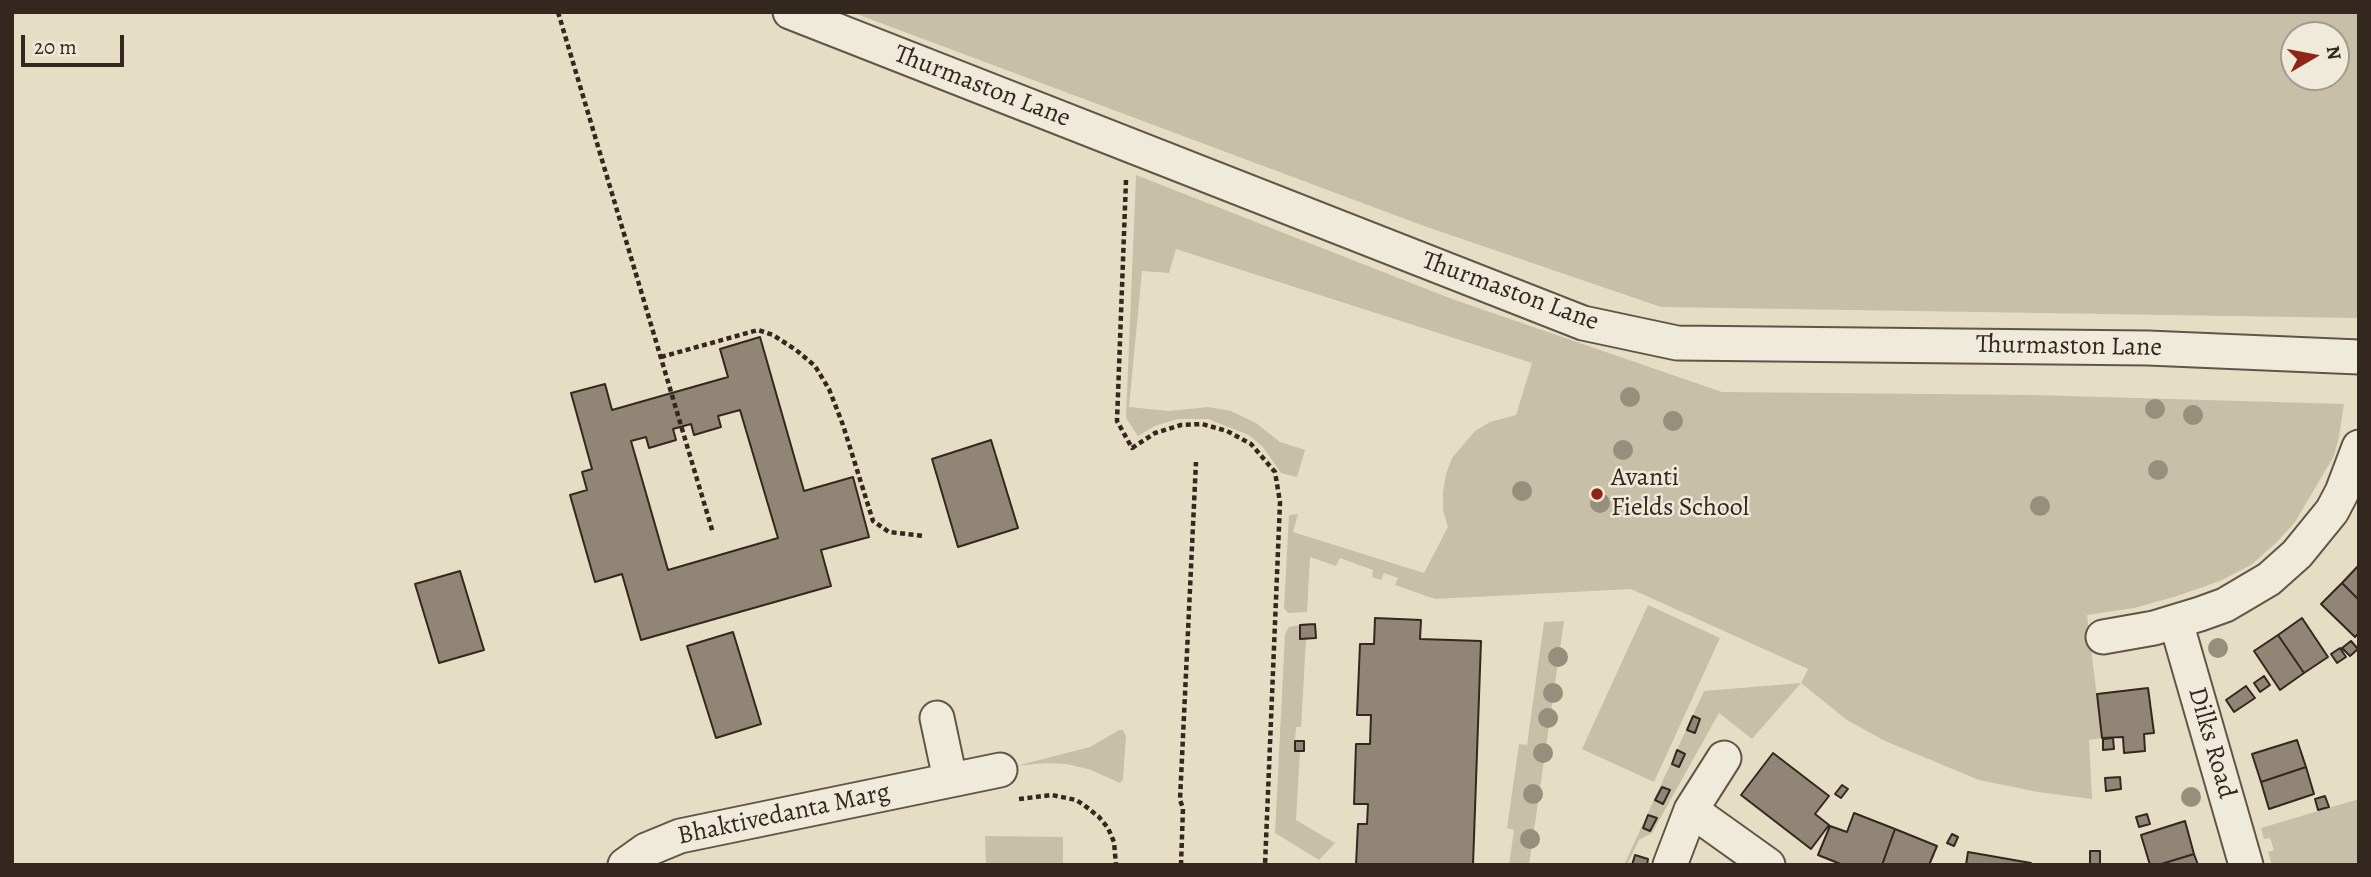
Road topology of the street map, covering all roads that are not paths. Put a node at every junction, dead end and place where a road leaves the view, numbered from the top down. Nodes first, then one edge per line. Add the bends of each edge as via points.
1 (790, 12) edge
2 (2359, 357) edge
3 (2359, 447) edge
4 (2176, 622) junction
5 (2103, 637) dead end
6 (936, 718) dead end
7 (1724, 758) dead end
8 (1000, 769) dead end
9 (950, 779) junction
10 (1691, 810) junction
11 (625, 865) edge
12 (1670, 865) edge
13 (1768, 865) edge
14 (2246, 865) edge

1 - 2 street, Thurmaston Lane via 1583,323 1677,343 2148,348
3 - 4 street via 2332,511 2282,568 2225,605
4 - 5 street
4 - 14 street, Dilks Road
6 - 9 street
7 - 10 street
8 - 9 street, Bhaktivedanta Marg
9 - 11 street, Bhaktivedanta Marg via 680,836
10 - 12 street
10 - 13 street

